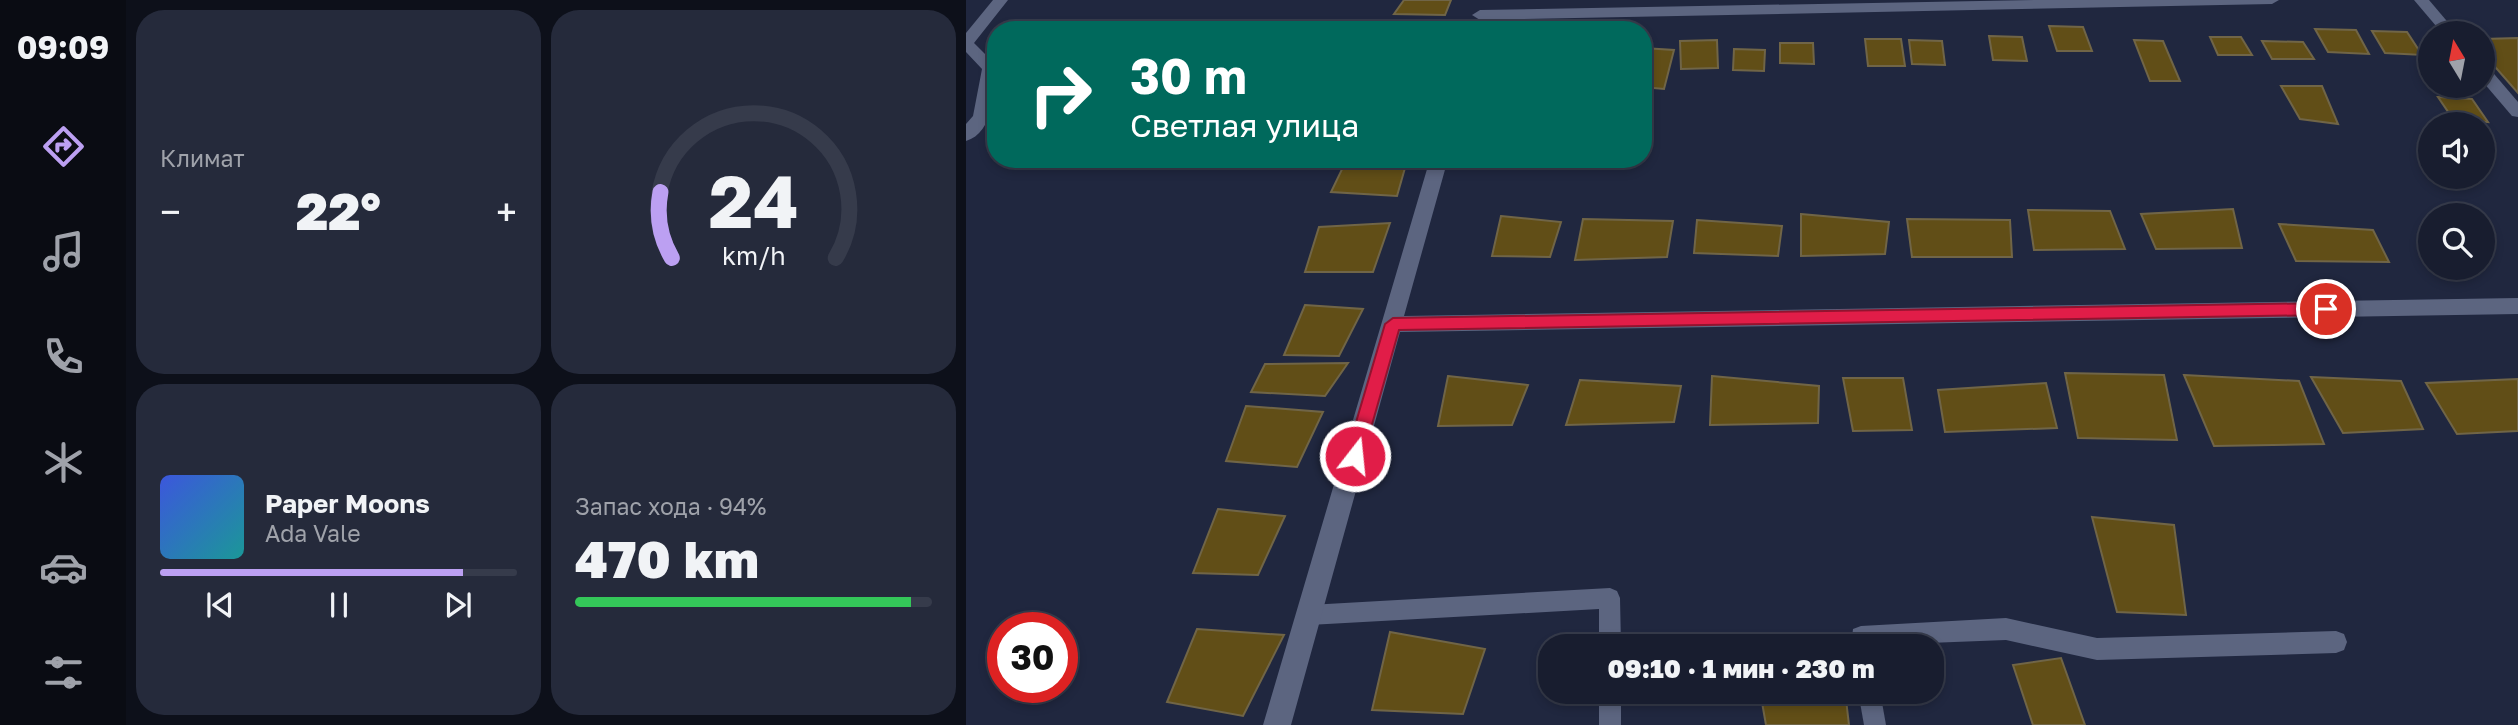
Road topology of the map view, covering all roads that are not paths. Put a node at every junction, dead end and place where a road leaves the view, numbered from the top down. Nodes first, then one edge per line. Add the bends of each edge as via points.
1 (1001, 0) edge
2 (2272, 0) edge
3 (2421, 0) edge
4 (1479, 15) edge
5 (2439, 21) edge
6 (966, 43) edge
7 (987, 65) edge
8 (987, 84) edge
9 (2496, 87) edge
10 (2518, 112) edge
11 (966, 135) edge
12 (1436, 168) edge
13 (2518, 306) edge
14 (1393, 324) junction
15 (1309, 615) junction
16 (1610, 634) edge
17 (1915, 634) edge
18 (2336, 642) dead end
19 (1610, 704) edge
20 (1872, 704) edge
21 (1278, 725) edge
22 (1610, 725) edge
23 (1875, 725) edge

1 - 6 street
2 - 4 street
3 - 5 street
6 - 7 street
8 - 11 street via 981,117
9 - 10 street
12 - 14 street
13 - 14 street
14 - 15 street
15 - 16 lane via 1610,598
15 - 21 street
17 - 18 lane via 2006,629 2097,649
19 - 22 lane
20 - 23 lane

